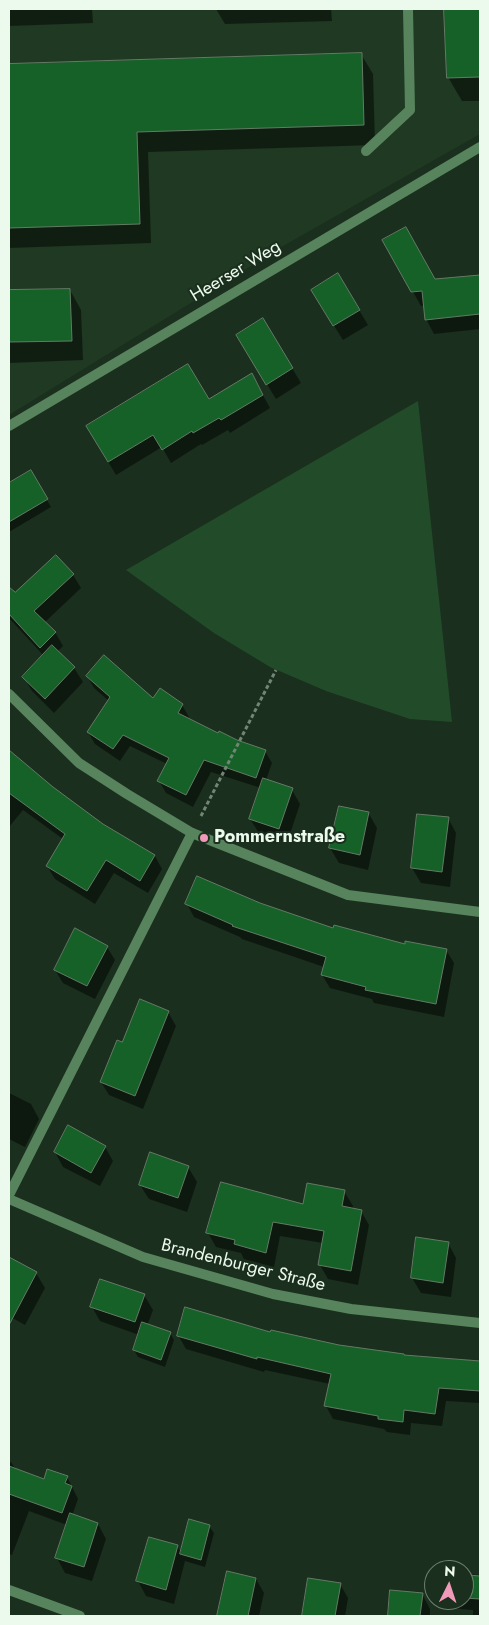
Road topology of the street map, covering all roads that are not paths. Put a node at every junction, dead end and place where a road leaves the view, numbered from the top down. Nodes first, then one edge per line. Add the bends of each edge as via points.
1 (408, 9) edge
2 (480, 147) edge
3 (366, 151) dead end
4 (9, 426) edge
5 (9, 694) edge
6 (192, 833) junction
7 (480, 912) edge
8 (9, 1195) edge
9 (9, 1199) edge
10 (480, 1323) edge
11 (9, 1590) edge
12 (80, 1616) edge

1 - 3 street via 410,110
2 - 4 street, Heerser Weg
5 - 6 street via 79,763
6 - 7 street via 348,895
6 - 8 street
9 - 10 street, Brandenburger Straße via 143,1257 273,1294 351,1309
11 - 12 street

